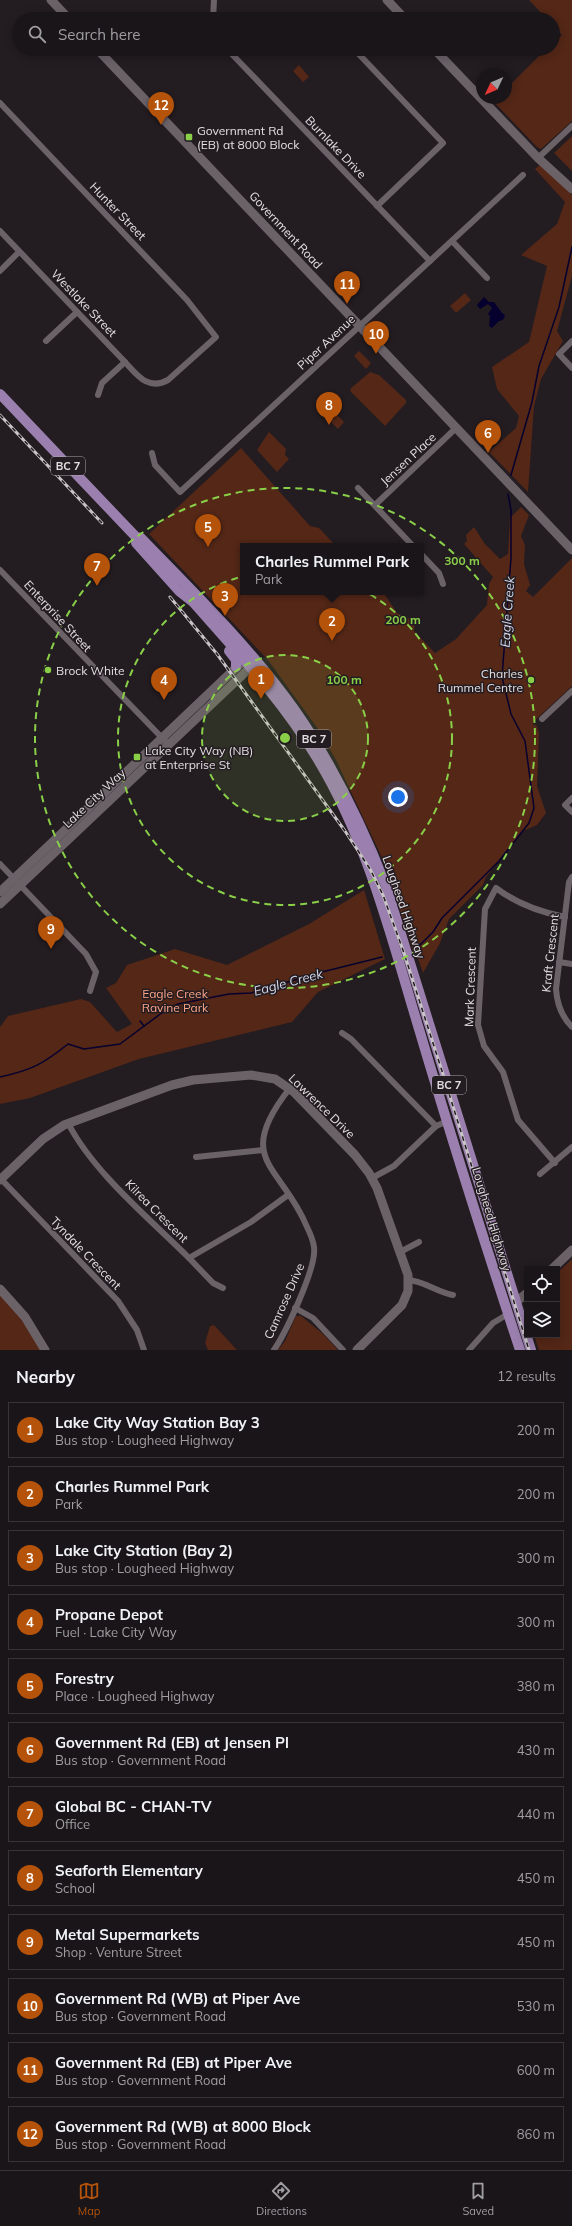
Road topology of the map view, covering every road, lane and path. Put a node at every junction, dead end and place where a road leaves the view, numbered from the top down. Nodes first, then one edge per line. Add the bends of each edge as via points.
1 (50, 0) edge
2 (214, 0) edge
3 (387, 0) edge
4 (62, 12) edge
5 (213, 12) edge
6 (398, 12) edge
7 (104, 56) edge
8 (234, 56) edge
9 (361, 56) edge
10 (441, 56) edge
11 (0, 103) edge
12 (572, 126) edge
13 (538, 158) junction
14 (523, 175) dead end
15 (572, 189) edge
16 (377, 206) junction
17 (0, 231) edge
18 (452, 241) junction
19 (20, 252) junction
20 (430, 261) junction
21 (0, 271) edge
22 (487, 278) dead end
23 (77, 312) junction
24 (359, 326) junction
25 (46, 342) dead end
26 (572, 342) edge
27 (125, 362) junction
28 (572, 368) edge
29 (156, 385) joint
30 (0, 394) edge
31 (98, 395) dead end
32 (456, 428) junction
33 (152, 453) dead end
34 (358, 488) dead end
35 (375, 505) junction
36 (136, 537) junction
37 (410, 543) edge
38 (572, 550) edge
39 (424, 557) edge
40 (0, 570) edge
41 (443, 584) dead end
42 (248, 662) junction
43 (572, 691) edge
44 (542, 719) dead end
45 (165, 741) junction
46 (572, 798) edge
47 (572, 812) edge
48 (0, 864) edge
49 (572, 877) edge
50 (17, 882) junction
51 (0, 892) edge
52 (0, 904) edge
53 (565, 917) junction
54 (559, 962) junction
55 (572, 964) edge
56 (90, 991) dead end
57 (572, 1027) edge
58 (342, 1033) dead end
59 (290, 1088) junction
60 (448, 1121) junction
61 (68, 1123) junction
62 (436, 1126) junction
63 (572, 1147) edge
64 (263, 1150) junction
65 (196, 1157) dead end
66 (555, 1163) junction
67 (540, 1174) dead end
68 (372, 1178) junction
69 (0, 1179) edge
70 (288, 1195) junction
71 (420, 1242) dead end
72 (572, 1250) edge
73 (400, 1252) junction
74 (189, 1258) junction
75 (555, 1266) edge
76 (408, 1280) junction
77 (223, 1288) dead end
78 (0, 1289) edge
79 (453, 1295) dead end
80 (524, 1295) edge
81 (516, 1302) junction
82 (295, 1308) junction
83 (508, 1314) junction
84 (45, 1350) edge
85 (144, 1350) edge
86 (274, 1350) edge
87 (343, 1350) edge
88 (357, 1350) edge
89 (469, 1350) edge
90 (520, 1350) edge
91 (531, 1350) edge

1 - 4 street
2 - 5 street
3 - 6 street
7 - 24 street, Government Road
8 - 16 street, Burnlake Drive
9 - 16 street via 443,143
10 - 13 street
11 - 29 street, Hunter Street via 187,300 216,337 168,380
12 - 13 street
13 - 15 street
14 - 18 street, Piper Avenue
16 - 20 street, Burnlake Drive
17 - 19 street, Westlake Street
18 - 20 street, Piper Avenue
18 - 22 street
19 - 21 street
19 - 23 street, Westlake Street
20 - 24 street, Piper Avenue
23 - 25 street
23 - 27 street, Westlake Street
24 - 32 street, Government Road
24 - 33 street, Piper Avenue via 180,492 156,465
26 - 28 street via 559,354
27 - 29 street, Westlake Street via 143,380
27 - 31 street via 102,383
30 - 36 main road, Lougheed Highway / BC 7
32 - 35 street, Jensen Place
32 - 38 street, Government Road
34 - 35 street
35 - 37 street
36 - 42 main road, Lougheed Highway / BC 7 via 141,538
36 - 42 main road, Lougheed Highway / BC 7 via 136,543 179,591 193,602
39 - 41 street via 439,573
40 - 45 street, Enterprise Street
42 - 45 street, Lake City Way
42 - 45 street, Lake City Way
42 - 60 main road, Lougheed Highway / BC 7 via 304,737 346,814 376,884
42 - 81 main road, Lougheed Highway / BC 7 via 312,736 339,784 382,874
43 - 44 street
45 - 50 street, Lake City Way
46 - 47 street via 566,805
48 - 50 street
49 - 53 street, Kraft Crescent via 569,882
50 - 51 street, Lake City Way
50 - 52 street, Lake City Way
50 - 56 street via 86,954 96,972
53 - 54 street, Kraft Crescent
53 - 66 street, Mark Crescent via 521,904 496,888 485,909 478,1025 484,1046 503,1072 518,1120
54 - 55 street
54 - 57 street, Kraft Crescent via 557,1001
58 - 62 street via 351,1039
59 - 61 street, Lawrence Drive via 275,1079 259,1076 185,1081
59 - 64 street, Camrose Drive via 270,1119 265,1132
59 - 68 street, Lawrence Drive via 355,1155
60 - 62 street
60 - 83 main road, Lougheed Highway / BC 7
61 - 69 street, Lawrence Drive via 43,1139
61 - 74 street, Kilrea Crescent via 96,1165
62 - 68 street via 398,1163
63 - 66 street
64 - 65 street
64 - 70 street, Camrose Drive via 269,1168
66 - 67 street
68 - 73 street, Lawrence Drive
69 - 85 street, Tyndale Crescent via 118,1301 137,1330
70 - 74 street, Kilrea Crescent via 251,1222
70 - 82 street, Camrose Drive via 304,1218 313,1240 314,1250 311,1271
71 - 73 street
72 - 75 street
73 - 76 street, Lawrence Drive
74 - 77 street via 213,1283
76 - 79 street
76 - 88 street, Lawrence Drive via 407,1296 402,1305
78 - 84 street via 25,1317
80 - 81 street
81 - 91 main road, Lougheed Highway / BC 7
82 - 86 street, Camrose Drive
82 - 87 street via 313,1318
83 - 89 street via 493,1323
83 - 90 main road, Lougheed Highway / BC 7

